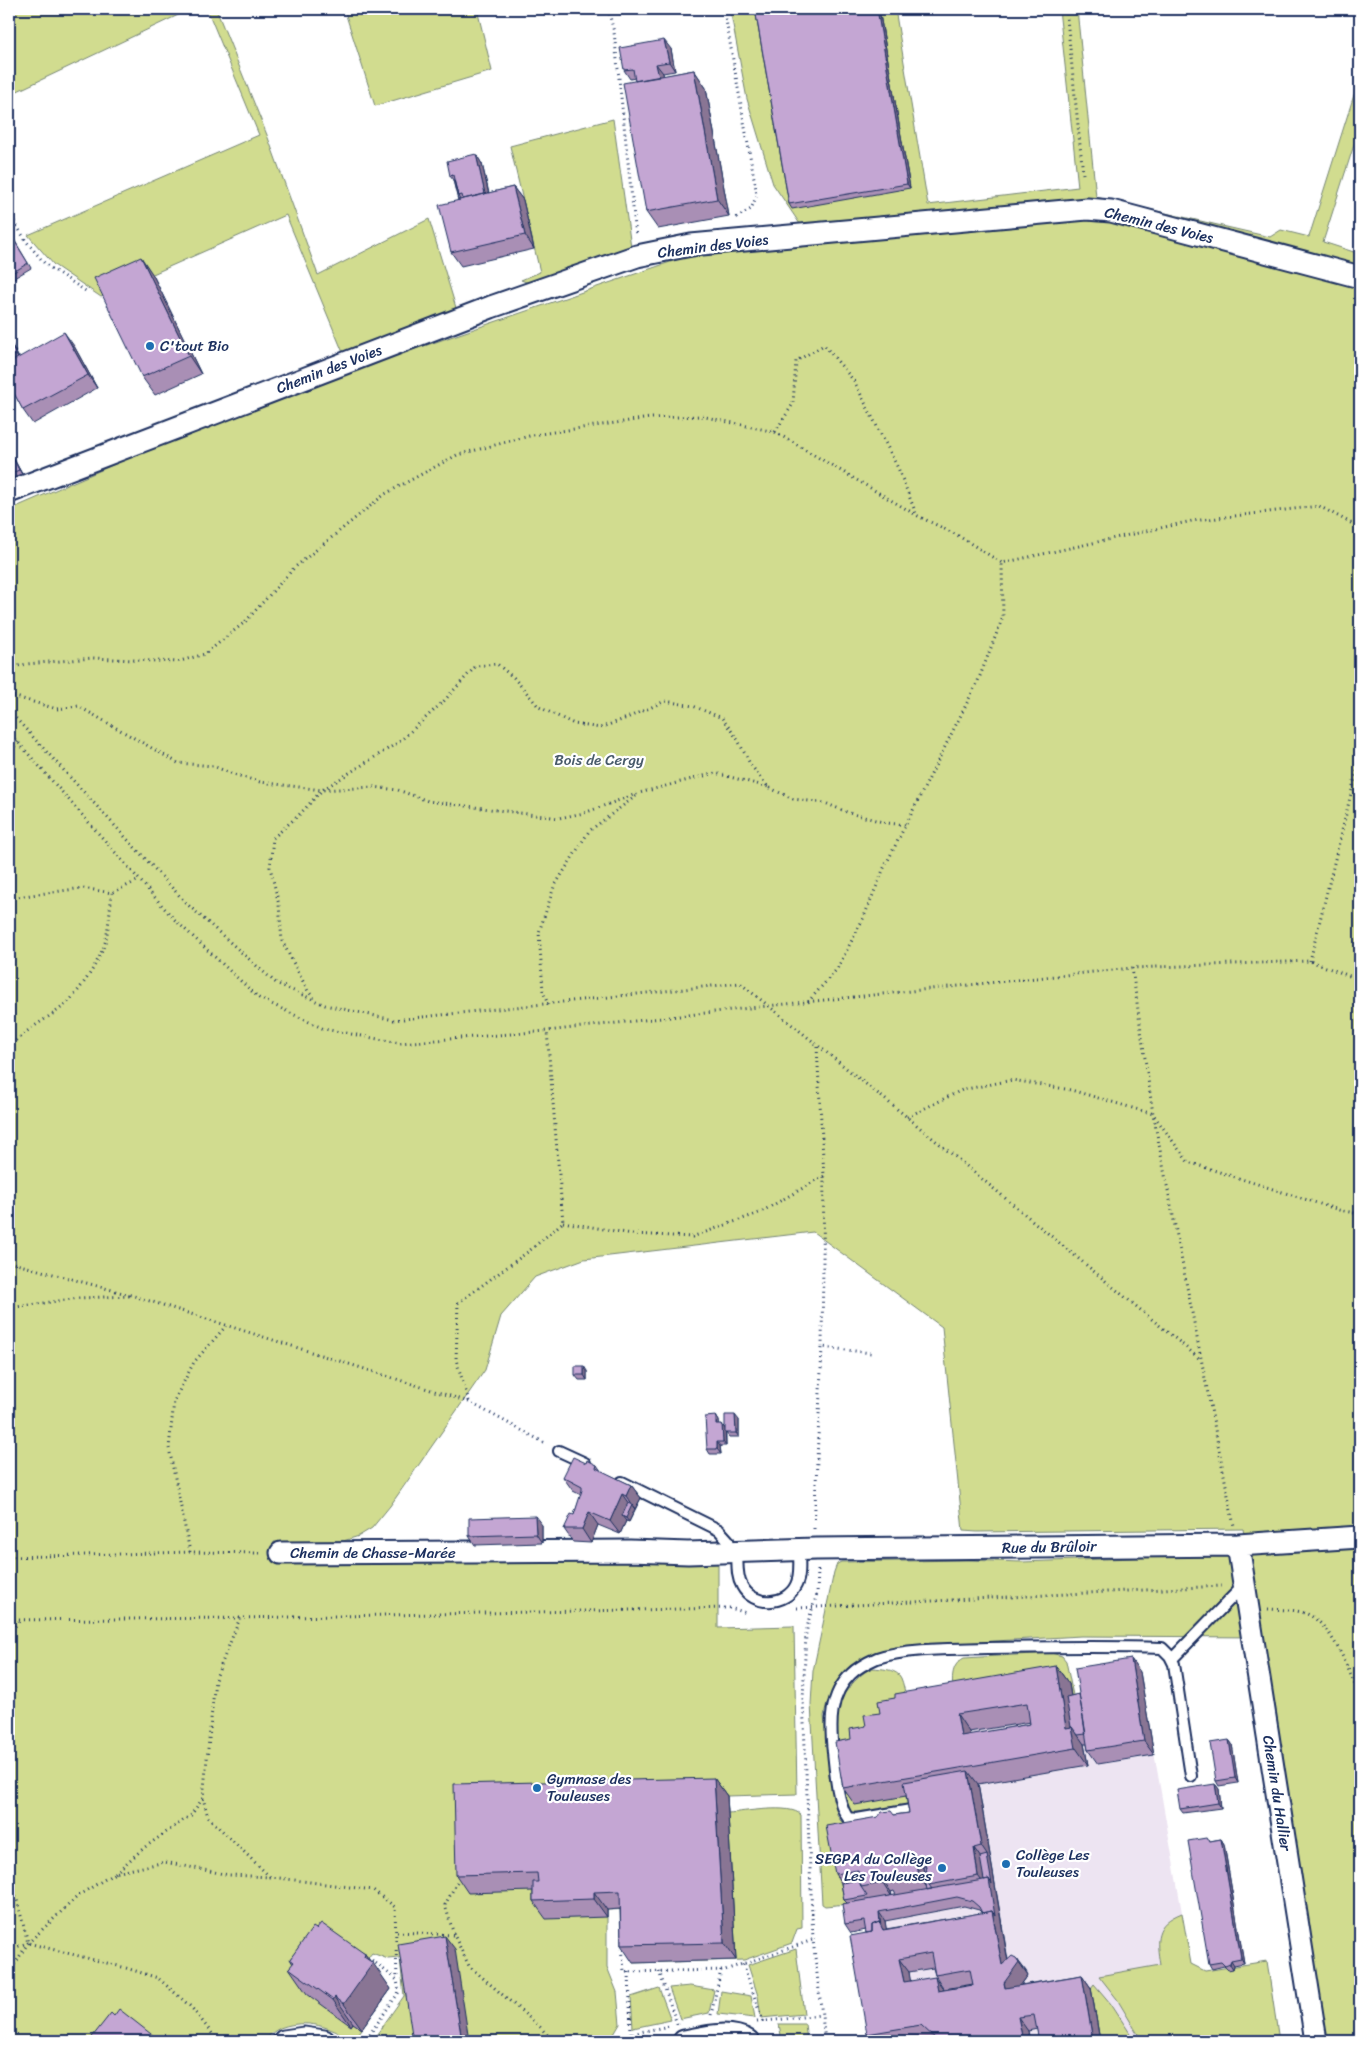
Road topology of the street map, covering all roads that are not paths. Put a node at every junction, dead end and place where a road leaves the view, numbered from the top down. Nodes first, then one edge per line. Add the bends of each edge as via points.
1 (1360, 276) edge
2 (9, 492) edge
3 (559, 1450) road end
4 (594, 1468) edge
5 (612, 1477) edge
6 (1360, 1537) edge
7 (1238, 1545) junction
8 (808, 1550) junction
9 (734, 1552) junction
10 (281, 1553) road end
11 (1244, 1585) junction
12 (1172, 1659) junction
13 (1191, 1776) dead end
14 (911, 1810) edge
15 (681, 2033) edge
16 (284, 2041) edge
17 (324, 2041) edge
18 (748, 2041) edge
19 (1316, 2041) edge

1 - 2 street, Chemin des Voies via 1111,211 1087,209 691,245 637,256 491,307
3 - 4 lane
5 - 9 lane via 719,1530
6 - 7 street, Rue du Brûloir
7 - 8 street, Rue du Brûloir
7 - 11 street, Chemin du Hallier
8 - 9 street, Rue du Brûloir
8 - 9 lane via 796,1585 789,1594 770,1602 749,1595 742,1587
9 - 10 street, Chemin de Chasse-Marée
11 - 12 lane
11 - 19 street, Chemin du Hallier
12 - 13 lane
12 - 14 lane via 1162,1648 958,1649 878,1658 859,1667 840,1689 831,1717 844,1812 848,1818 857,1819
15 - 18 street via 727,2035
16 - 17 street via 304,2038

